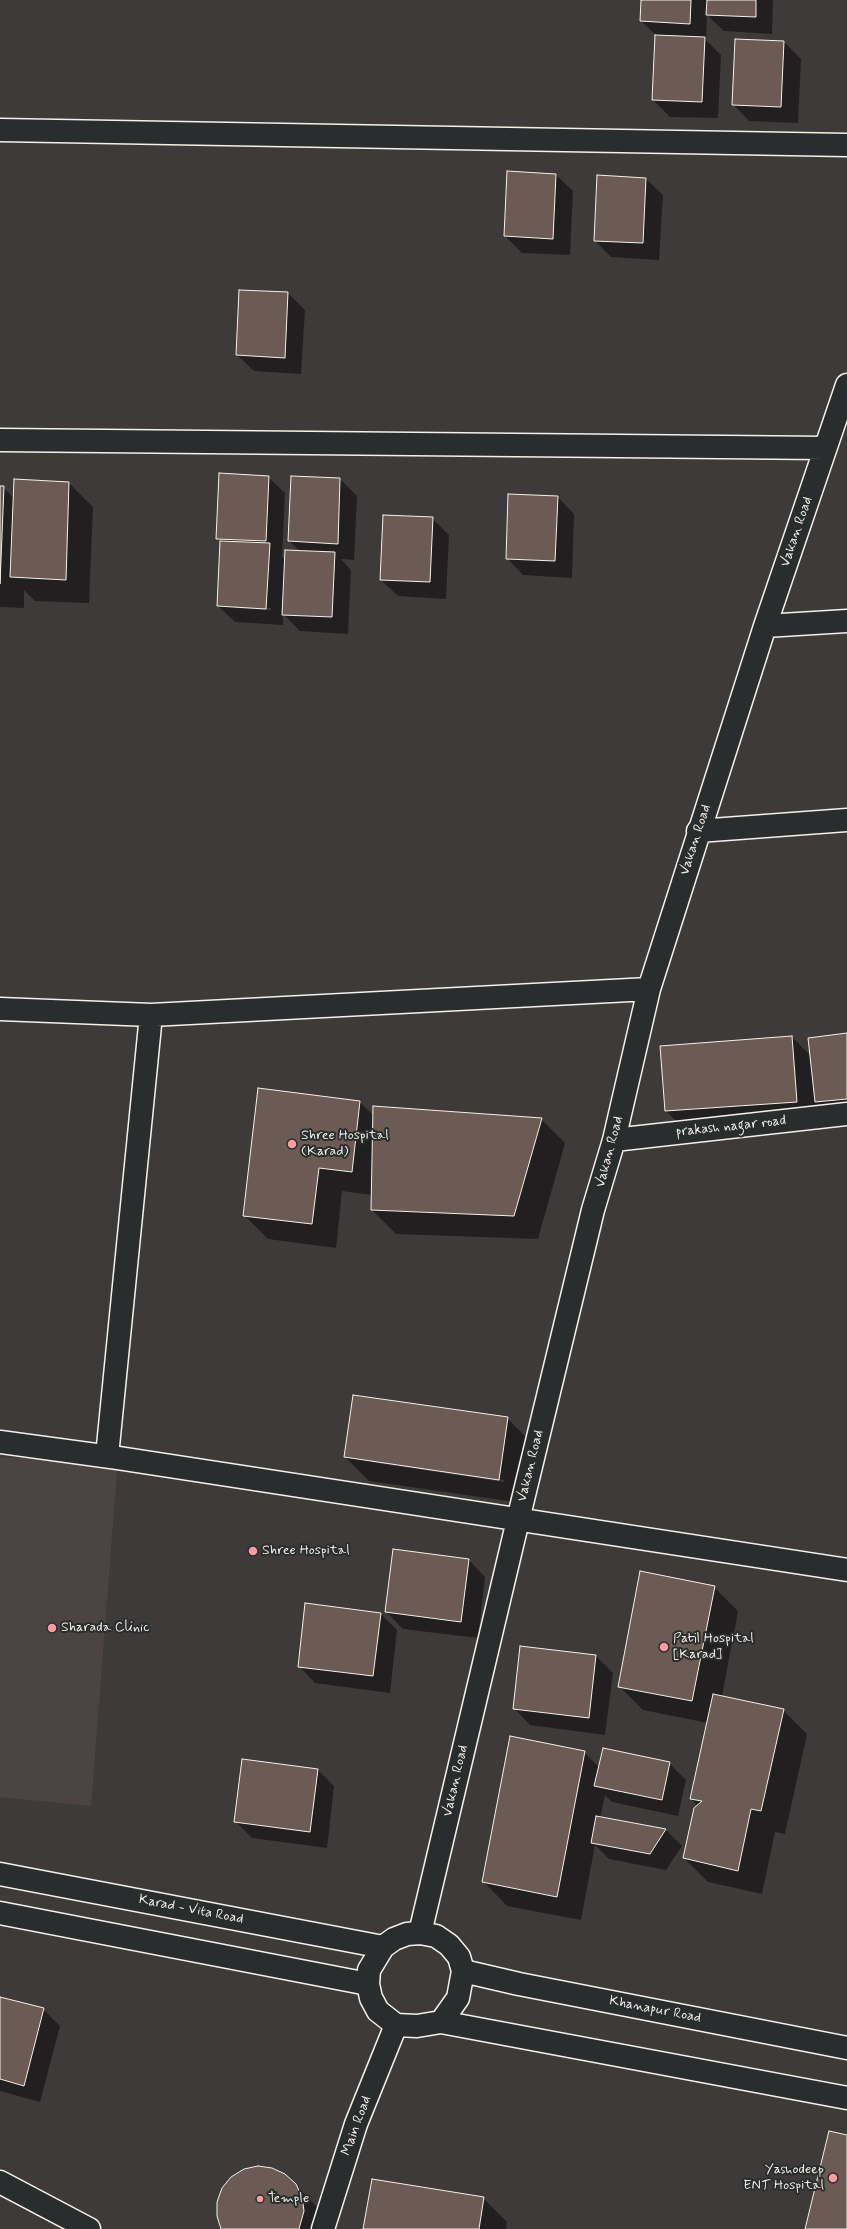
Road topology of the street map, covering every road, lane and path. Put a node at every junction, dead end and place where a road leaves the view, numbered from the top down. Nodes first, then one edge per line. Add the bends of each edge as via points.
1 (0, 130) edge
2 (847, 145) edge
3 (847, 384) edge
4 (843, 409) edge
5 (0, 440) edge
6 (825, 448) junction
7 (847, 621) edge
8 (765, 626) junction
9 (847, 820) edge
10 (698, 831) junction
11 (649, 989) junction
12 (0, 1009) edge
13 (151, 1015) junction
14 (847, 1114) edge
15 (614, 1140) junction
16 (0, 1442) edge
17 (107, 1456) junction
18 (518, 1520) junction
19 (847, 1570) edge
20 (0, 1874) edge
21 (0, 1913) edge
22 (420, 1933) junction
23 (383, 1947) junction
24 (463, 1971) junction
25 (368, 1984) junction
26 (441, 2022) junction
27 (396, 2025) junction
28 (847, 2048) edge
29 (847, 2098) edge
30 (0, 2182) edge
31 (89, 2229) edge
32 (323, 2229) edge

1 - 2 main road
3 - 4 main road, Vakan Road
4 - 6 main road, Vakan Road
5 - 6 main road
6 - 8 main road, Vakan Road
7 - 8 main road
8 - 10 main road, Vakan Road
9 - 10 main road
10 - 11 main road, Vakan Road
11 - 13 main road
11 - 15 main road, Vakan Road
12 - 13 main road
13 - 17 main road
14 - 15 main road, prakash nagar road
15 - 18 main road, Vakan Road via 593,1210
16 - 17 main road
17 - 18 main road
18 - 19 main road
18 - 22 main road, Vakan Road
20 - 23 main road, Karad - Vita Road
21 - 25 main road
22 - 23 main road via 406,1934
22 - 24 main road via 436,1936 449,1945 459,1957
23 - 25 main road via 369,1970
24 - 26 main road via 458,1998
24 - 28 main road, Khanapur Road
25 - 27 main road via 371,1998 378,2011
26 - 27 main road via 417,2026
26 - 29 main road
27 - 32 main road, Main Road via 356,2124
30 - 31 main road

